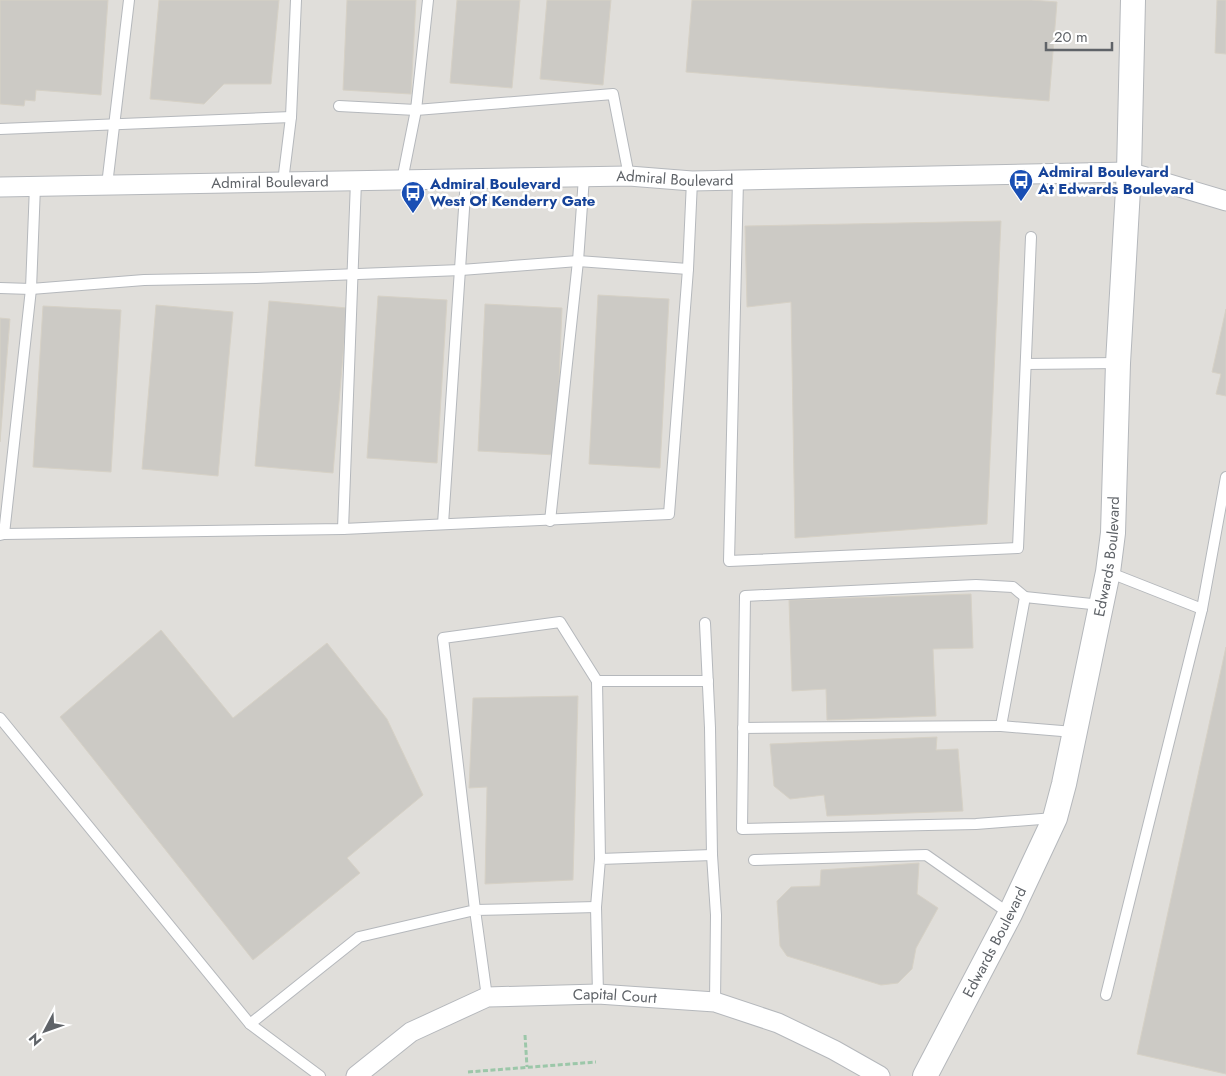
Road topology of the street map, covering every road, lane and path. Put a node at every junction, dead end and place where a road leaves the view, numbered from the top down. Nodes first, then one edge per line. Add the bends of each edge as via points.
1 (129, 0) edge
2 (296, 0) edge
3 (428, 0) edge
4 (1133, 0) edge
5 (339, 106) dead end
6 (416, 110) junction
7 (291, 117) junction
8 (114, 124) junction
9 (0, 130) edge
10 (1129, 172) junction
11 (629, 176) junction
12 (584, 177) junction
13 (466, 179) junction
14 (402, 180) junction
15 (738, 180) junction
16 (356, 181) junction
17 (692, 181) junction
18 (283, 182) junction
19 (107, 184) junction
20 (35, 186) junction
21 (0, 187) edge
22 (1226, 201) edge
23 (1031, 237) dead end
24 (578, 261) junction
25 (688, 269) junction
26 (461, 270) junction
27 (352, 274) junction
28 (0, 288) edge
29 (31, 289) junction
30 (1118, 362) junction
31 (1026, 364) junction
32 (1226, 478) edge
33 (550, 521) junction
34 (443, 524) junction
35 (342, 529) junction
36 (2, 534) edge
37 (1108, 572) junction
38 (1025, 597) junction
39 (1100, 605) junction
40 (1202, 609) junction
41 (706, 623) dead end
42 (708, 681) junction
43 (597, 682) junction
44 (0, 718) edge
45 (1001, 726) junction
46 (742, 728) junction
47 (1074, 732) junction
48 (1055, 818) junction
49 (712, 855) junction
50 (600, 859) junction
51 (754, 860) dead end
52 (596, 907) junction
53 (475, 910) junction
54 (1010, 914) junction
55 (598, 994) junction
56 (1106, 995) dead end
57 (487, 997) junction
58 (715, 1002) junction
59 (250, 1024) junction
60 (525, 1035) dead end
61 (596, 1062) dead end
62 (527, 1067) junction
63 (468, 1072) dead end
64 (320, 1076) edge
65 (356, 1076) edge
66 (880, 1076) edge
67 (925, 1076) edge

1 - 8 lane
2 - 7 lane
3 - 6 lane
4 - 10 street, Edwards Boulevard
5 - 6 lane
6 - 11 lane via 613,94
6 - 14 lane
7 - 8 lane
7 - 18 lane
8 - 9 lane
8 - 19 lane
10 - 15 street, Admiral Boulevard
10 - 22 street, Admiral Boulevard
10 - 30 street, Edwards Boulevard
11 - 12 street, Admiral Boulevard
11 - 17 street, Admiral Boulevard
12 - 13 street, Admiral Boulevard
12 - 24 lane
13 - 14 street, Admiral Boulevard
13 - 26 lane
14 - 16 street, Admiral Boulevard
15 - 17 street, Admiral Boulevard
15 - 31 lane via 729,561 1018,548
16 - 18 street, Admiral Boulevard
16 - 27 lane
17 - 25 lane
18 - 19 street, Admiral Boulevard
19 - 20 street, Admiral Boulevard
20 - 21 street, Admiral Boulevard
20 - 29 lane
23 - 31 lane
24 - 25 lane
24 - 26 lane
24 - 33 lane
25 - 33 lane via 669,514
26 - 27 lane
26 - 34 lane
27 - 29 lane via 144,280
27 - 35 lane
28 - 29 lane
29 - 36 lane
30 - 31 lane
30 - 37 street, Edwards Boulevard via 1113,533
32 - 40 lane
33 - 34 lane
34 - 35 lane
35 - 36 lane
37 - 39 street, Edwards Boulevard
37 - 40 lane
38 - 39 lane
38 - 45 lane
38 - 46 lane via 1014,587 976,585 746,596
39 - 47 street, Edwards Boulevard
40 - 56 lane
41 - 42 lane
42 - 43 lane
42 - 49 lane
43 - 50 lane
43 - 53 lane via 560,622 443,638
44 - 59 lane
45 - 46 lane
45 - 47 lane
46 - 48 lane via 742,830 976,824
47 - 48 street, Edwards Boulevard
48 - 54 street, Edwards Boulevard
49 - 50 lane
49 - 58 lane via 716,914
50 - 52 lane
51 - 54 lane via 926,855
52 - 53 lane
52 - 55 lane
53 - 57 lane
53 - 59 lane via 359,937
54 - 67 street, Edwards Boulevard
55 - 57 street, Capital Court
55 - 58 street, Capital Court
57 - 65 street, Capital Court via 411,1032
58 - 66 street, Capital Court via 778,1023
59 - 64 lane
60 - 62 path
61 - 62 path
62 - 63 path

